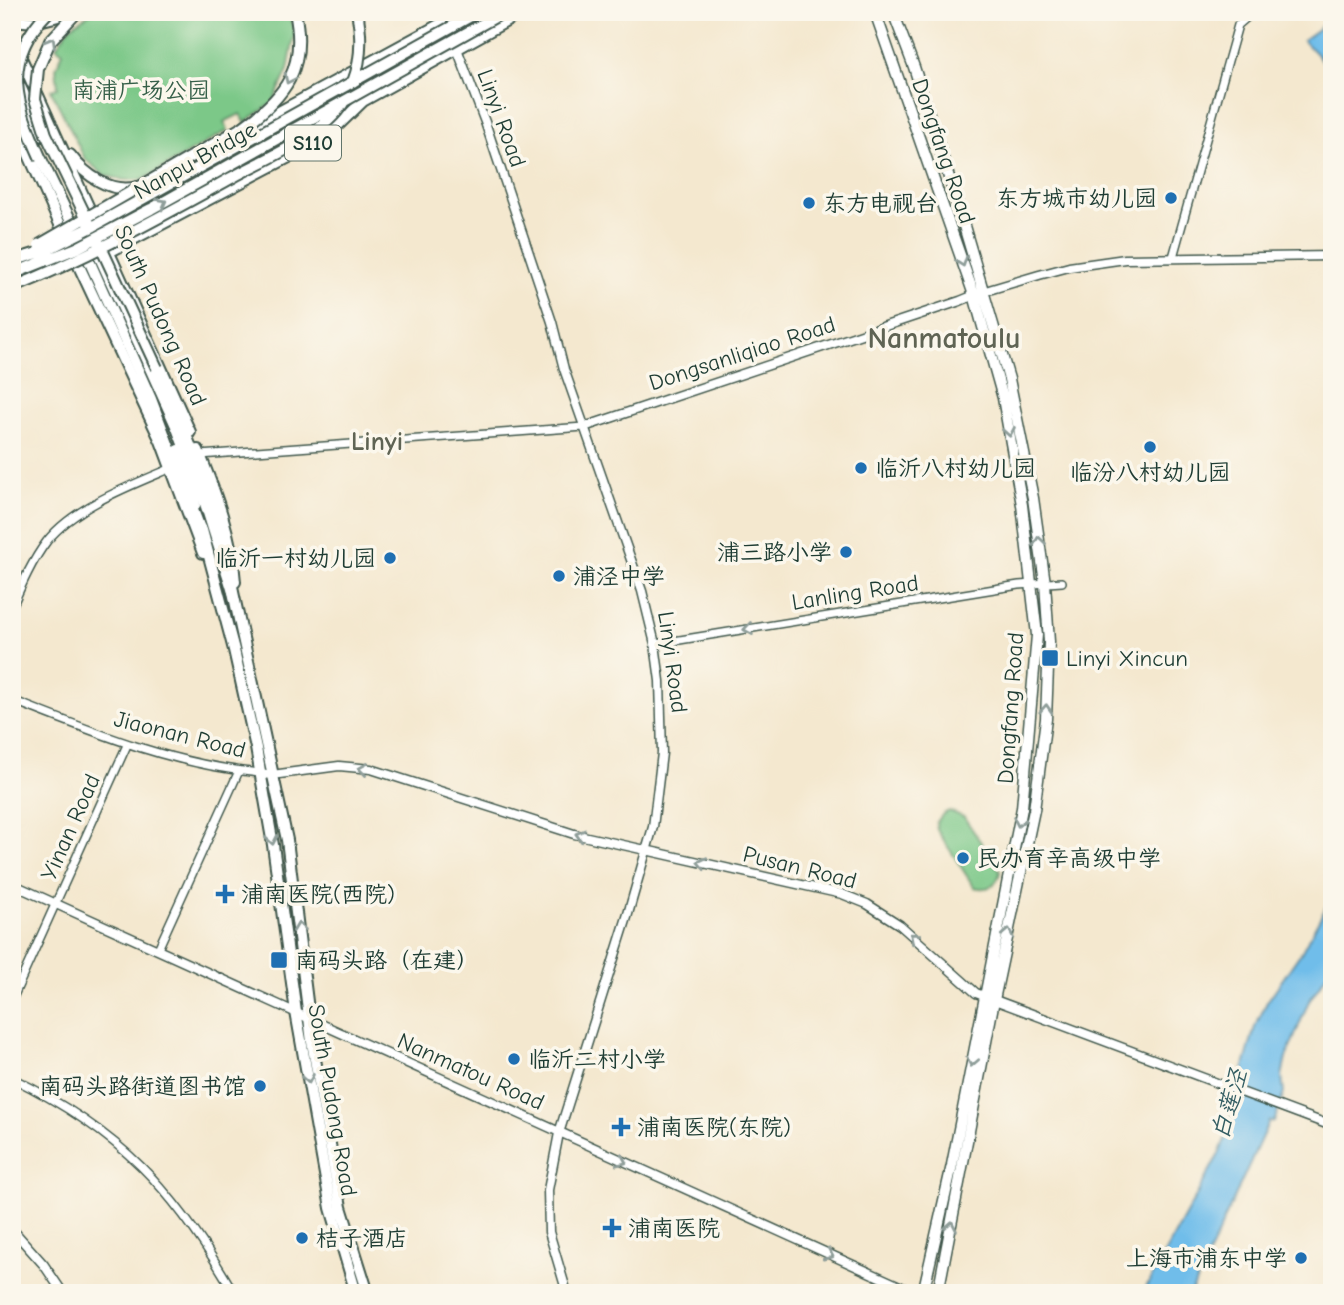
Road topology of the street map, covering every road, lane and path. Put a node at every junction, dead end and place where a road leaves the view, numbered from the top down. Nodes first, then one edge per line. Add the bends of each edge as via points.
1 (48, 12) edge
2 (75, 12) edge
3 (295, 12) edge
4 (357, 12) edge
5 (463, 12) edge
6 (478, 12) edge
7 (504, 12) edge
8 (523, 12) edge
9 (876, 12) edge
10 (893, 12) edge
11 (1253, 12) edge
12 (445, 17) edge
13 (12, 20) edge
14 (12, 38) edge
15 (456, 50) junction
16 (12, 68) edge
17 (12, 92) edge
18 (12, 117) edge
19 (56, 135) junction
20 (70, 247) junction
21 (101, 256) junction
22 (1332, 256) edge
23 (1173, 257) junction
24 (14, 267) edge
25 (12, 288) edge
26 (978, 293) junction
27 (584, 426) junction
28 (200, 455) junction
29 (172, 468) junction
30 (204, 539) junction
31 (1062, 582) dead end
32 (216, 583) junction
33 (1031, 583) junction
34 (1045, 583) junction
35 (233, 592) junction
36 (12, 607) edge
37 (237, 620) junction
38 (655, 644) junction
39 (12, 700) edge
40 (127, 745) junction
41 (239, 771) junction
42 (266, 774) junction
43 (647, 852) junction
44 (12, 884) edge
45 (57, 904) junction
46 (158, 949) junction
47 (989, 998) junction
48 (12, 1000) edge
49 (296, 1012) junction
50 (310, 1019) junction
51 (12, 1078) edge
52 (1332, 1126) edge
53 (559, 1133) junction
54 (12, 1229) edge
55 (62, 1293) edge
56 (234, 1293) edge
57 (356, 1293) edge
58 (368, 1293) edge
59 (567, 1293) edge
60 (915, 1293) edge
61 (923, 1293) edge
62 (939, 1293) edge

1 - 30 main road, bridge via 32,30 17,60 20,112 163,427
2 - 13 main road, bridge via 35,22
35 -> 2 main road, bridge via 219,522 189,441 36,109 35,83 43,56
3 -> 24 main road, bridge via 299,31 296,64 281,95 265,111
4 - 25 main road, bridge via 359,64 346,98 329,122 139,230
5 - 12 main road, S110
6 - 24 main road, Nanpu Bridge, bridge
24 -> 7 main road, Nanpu Bridge, bridge via 77,248
8 - 15 main road, S110
9 -> 26 main road, Dongfang Road
10 - 26 main road, Dongfang Road via 947,170
11 - 23 street via 1238,25
12 - 15 street, Linyi Road
12 - 19 main road, S110 via 134,188 115,188 92,176 74,161
14 - 19 main road, South Pudong Road
15 - 21 main road, S110 via 363,101 331,132 306,148
15 - 27 street, Linyi Road via 485,122
16 - 21 main road, South Pudong Road
17 - 21 main road, South Pudong Road via 76,221
18 - 20 main road, South Pudong Road
19 - 21 main road, South Pudong Road
20 - 24 main road
20 - 29 main road, South Pudong Road
21 - 28 main road, South Pudong Road
21 - 30 main road, South Pudong Road via 189,480
21 - 35 main road, South Pudong Road via 177,428
22 - 23 street, Dongsanliqiao Road
23 - 26 street, Dongsanliqiao Road via 1069,267
26 - 27 street, Dongsanliqiao Road
26 -> 33 main road, Dongfang Road via 1023,505
34 -> 26 main road, Dongfang Road via 1009,379
27 - 28 street, Dongsanliqiao Road
27 - 38 street, Linyi Road via 642,591
28 - 37 main road, South Pudong Road via 234,568
29 - 32 main road, South Pudong Road
29 - 36 street via 90,506 61,526 39,551
30 - 32 main road, South Pudong Road
31 - 34 street, Lanling Road
32 - 42 main road, South Pudong Road
33 - 34 street, Lanling Road
33 -> 38 street, Lanling Road
33 -> 47 main road, Dongfang Road via 1037,635 1022,808
47 -> 34 main road, Dongfang Road via 1034,810 1046,719 1049,642
35 - 37 main road, South Pudong Road
37 - 42 main road, South Pudong Road
38 - 43 street, Linyi Road via 662,753
39 - 40 street, Jiaonan Road
40 - 41 street, Jiaonan Road
40 - 45 street, Yinan Road
41 - 42 street, Jiaonan Road
41 - 46 street
43 -> 42 street, Pusan Road via 565,831 371,769 327,767
42 -> 49 main road, South Pudong Road
50 -> 42 main road, South Pudong Road via 287,840
47 -> 43 street, Pusan Road via 976,993 900,925 855,898
43 - 53 street, Linyi Road
44 - 45 street, Nanmatou Road
45 - 46 street, Nanmatou Road
45 - 48 street, Yinan Road
46 - 49 street, Nanmatou Road
47 - 52 street, Pusan Road
47 -> 61 main road, Dongfang Road
62 -> 47 main road, Dongfang Road
49 - 50 street, Nanmatou Road
49 -> 57 main road, South Pudong Road via 331,1208
50 - 53 street, Nanmatou Road
50 - 58 main road, South Pudong Road via 341,1207
51 - 56 street via 86,1120 138,1162 193,1225
53 - 59 street, Linyi Road via 547,1219
53 -> 60 street, Nanmatou Road
54 - 55 street

